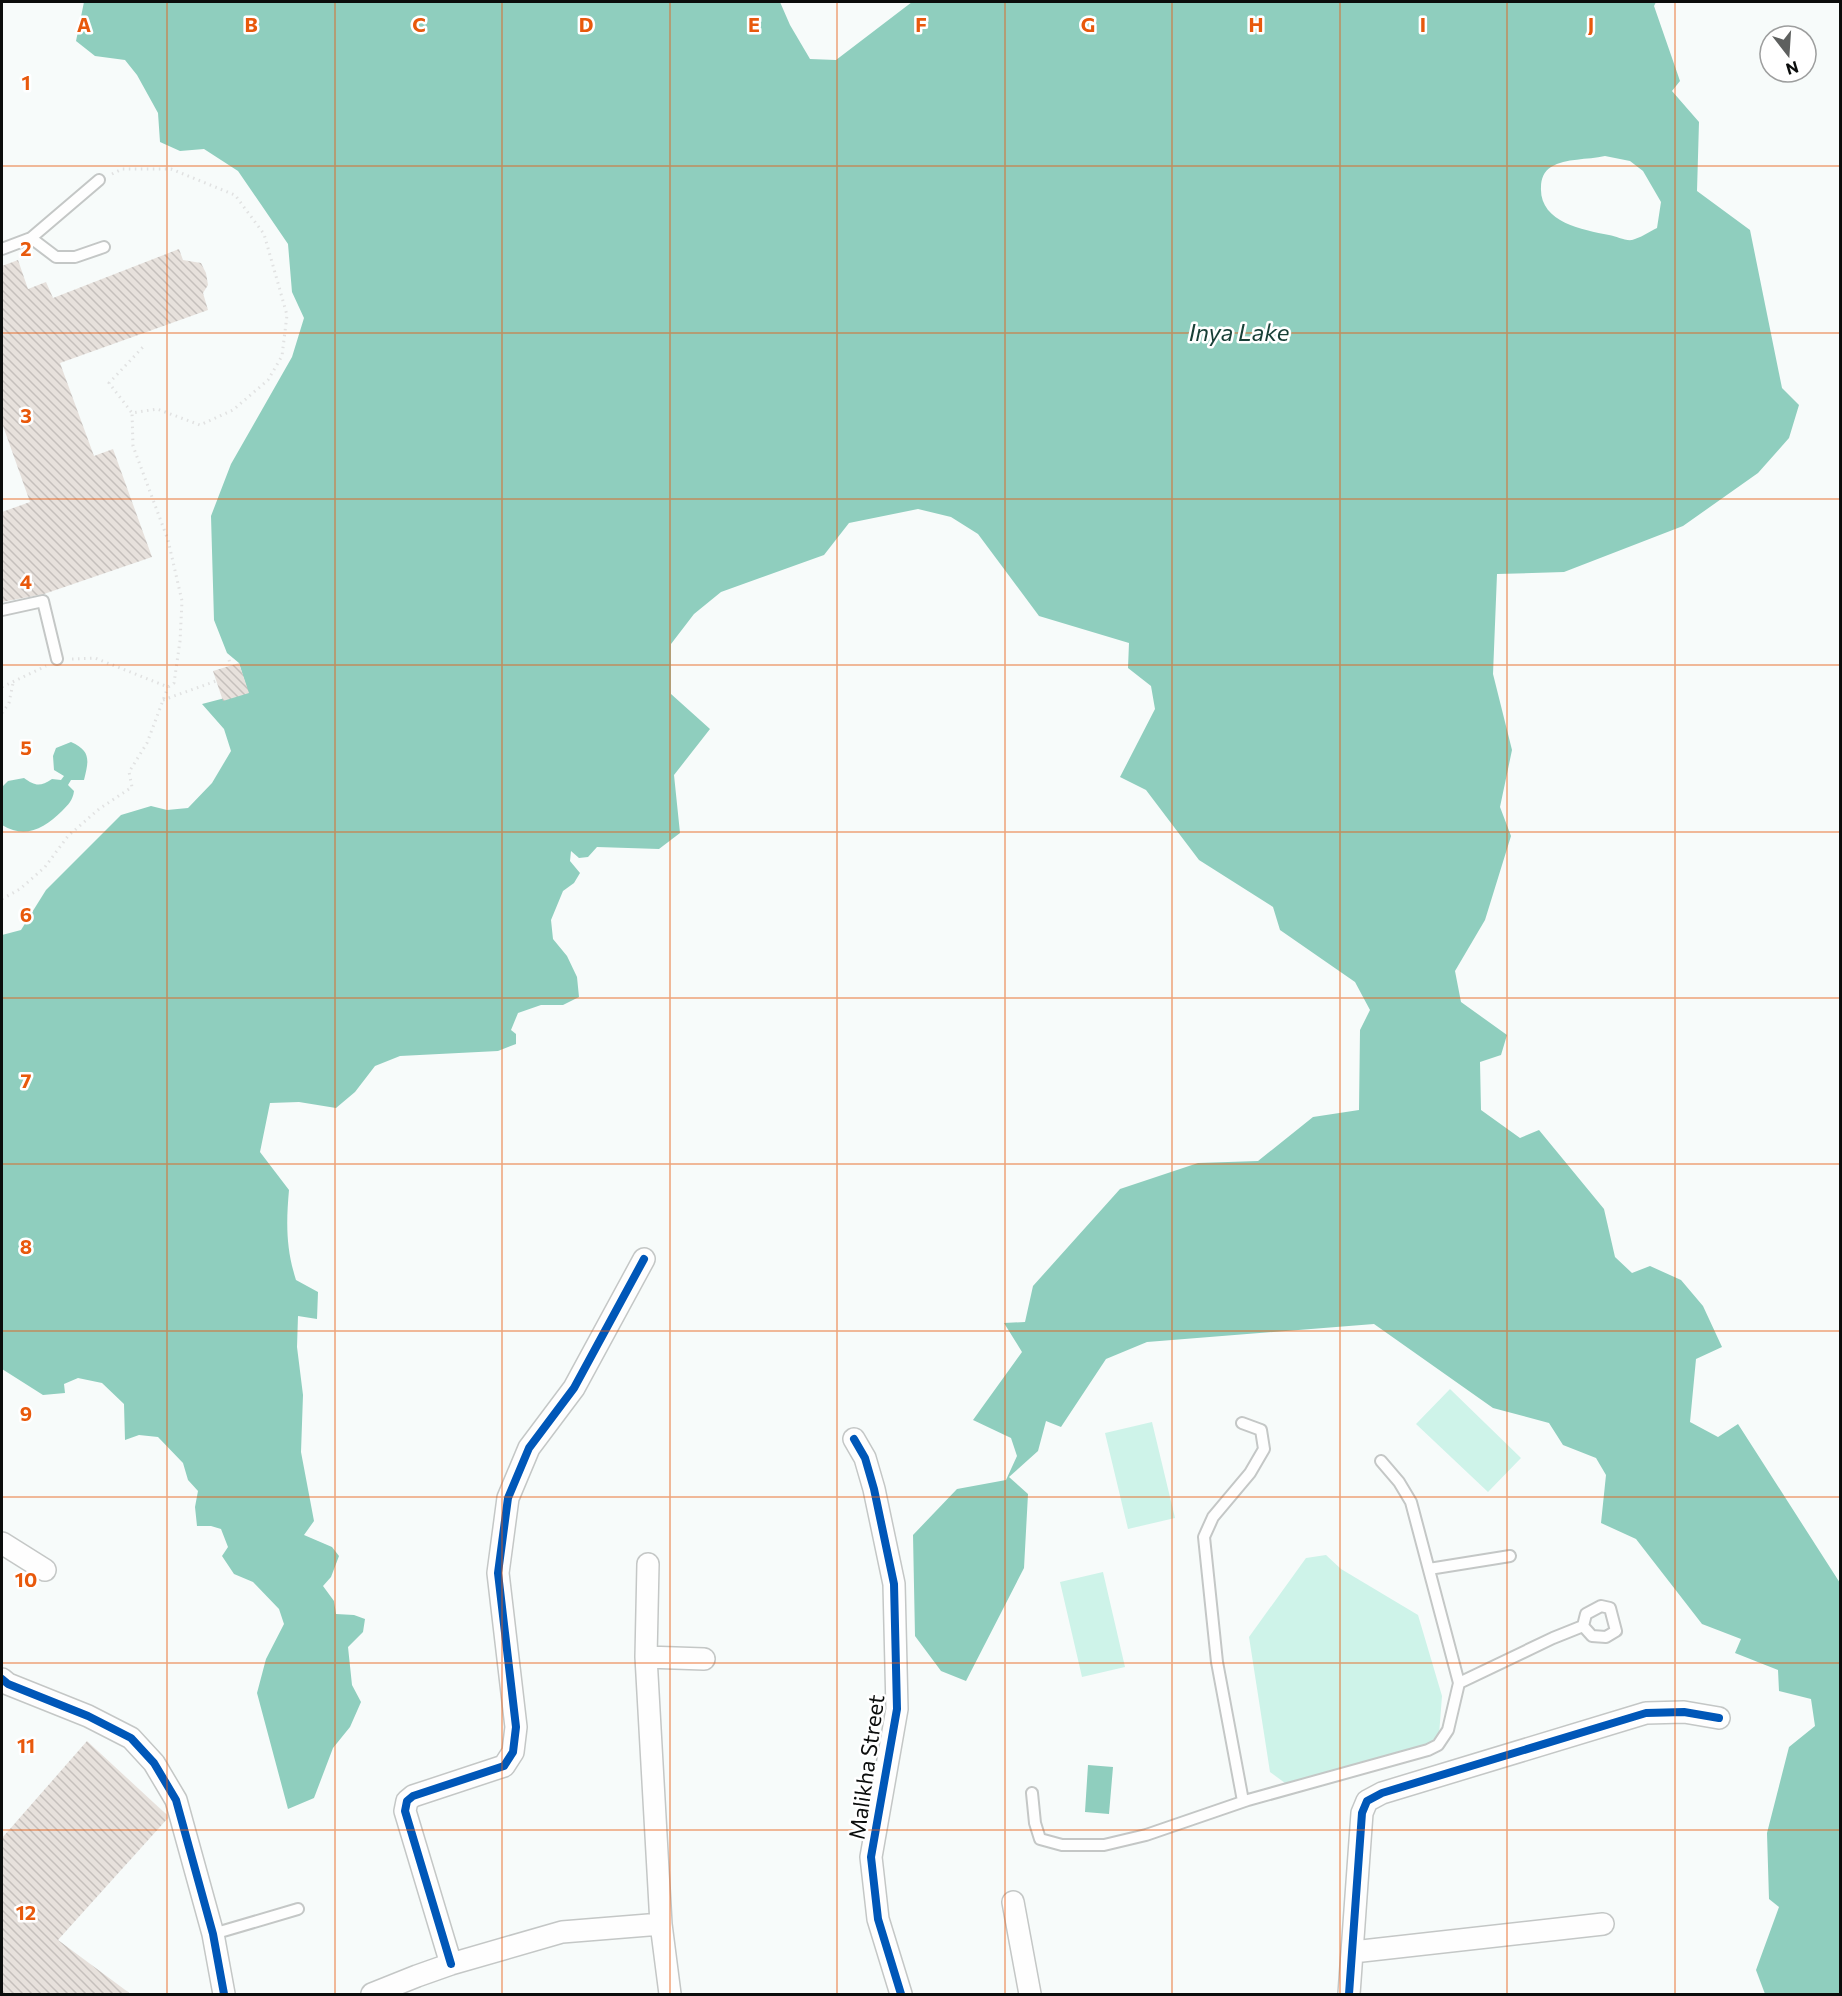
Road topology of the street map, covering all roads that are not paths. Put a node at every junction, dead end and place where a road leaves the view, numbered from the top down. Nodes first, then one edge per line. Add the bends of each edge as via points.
1 (99, 180) road end
2 (32, 238) junction
3 (104, 247) dead end
4 (2, 249) edge
5 (2, 610) edge
6 (57, 659) road end
7 (644, 1259) dead end
8 (1242, 1423) dead end
9 (854, 1439) dead end
10 (1381, 1461) dead end
11 (2, 1543) edge
12 (1510, 1556) dead end
13 (648, 1564) dead end
14 (1429, 1569) junction
15 (45, 1570) dead end
16 (1583, 1626) dead end
17 (646, 1657) junction
18 (704, 1659) dead end
19 (2, 1679) edge
20 (1459, 1683) junction
21 (1719, 1718) dead end
22 (1032, 1792) dead end
23 (1243, 1801) junction
24 (1012, 1902) dead end
25 (298, 1909) dead end
26 (661, 1924) junction
27 (1603, 1924) dead end
28 (213, 1934) junction
29 (1353, 1952) junction
30 (452, 1964) junction
31 (386, 1992) edge
32 (224, 1995) edge
33 (670, 1995) edge
34 (901, 1995) edge
35 (1030, 1995) edge
36 (1349, 1995) edge

1 - 2 lane
2 - 3 lane via 57,257 75,257
2 - 4 lane
5 - 6 lane via 43,601
7 - 30 street via 574,1388 529,1448 508,1498 498,1573 516,1727 513,1752 504,1766 406,1801 405,1811
8 - 23 lane via 1261,1430 1264,1449 1250,1473 1213,1517 1204,1537 1217,1662
9 - 34 street, Malikha Street via 865,1458 874,1489 894,1584 897,1709 871,1857 878,1919
10 - 14 lane via 1411,1502
11 - 15 street
12 - 14 lane
13 - 17 street
14 - 20 lane
16 - 20 lane
17 - 18 street
17 - 26 street
19 - 28 street via 131,1738 154,1763 176,1800
20 - 23 lane via 1448,1730 1438,1745
21 - 29 street via 1684,1712 1646,1713 1382,1793 1367,1801 1362,1814
22 - 23 lane via 1040,1839 1062,1845 1104,1845 1146,1835
24 - 35 street
25 - 28 lane
26 - 30 street via 562,1932
26 - 33 street
27 - 29 street
28 - 32 street
29 - 36 street
30 - 31 street

